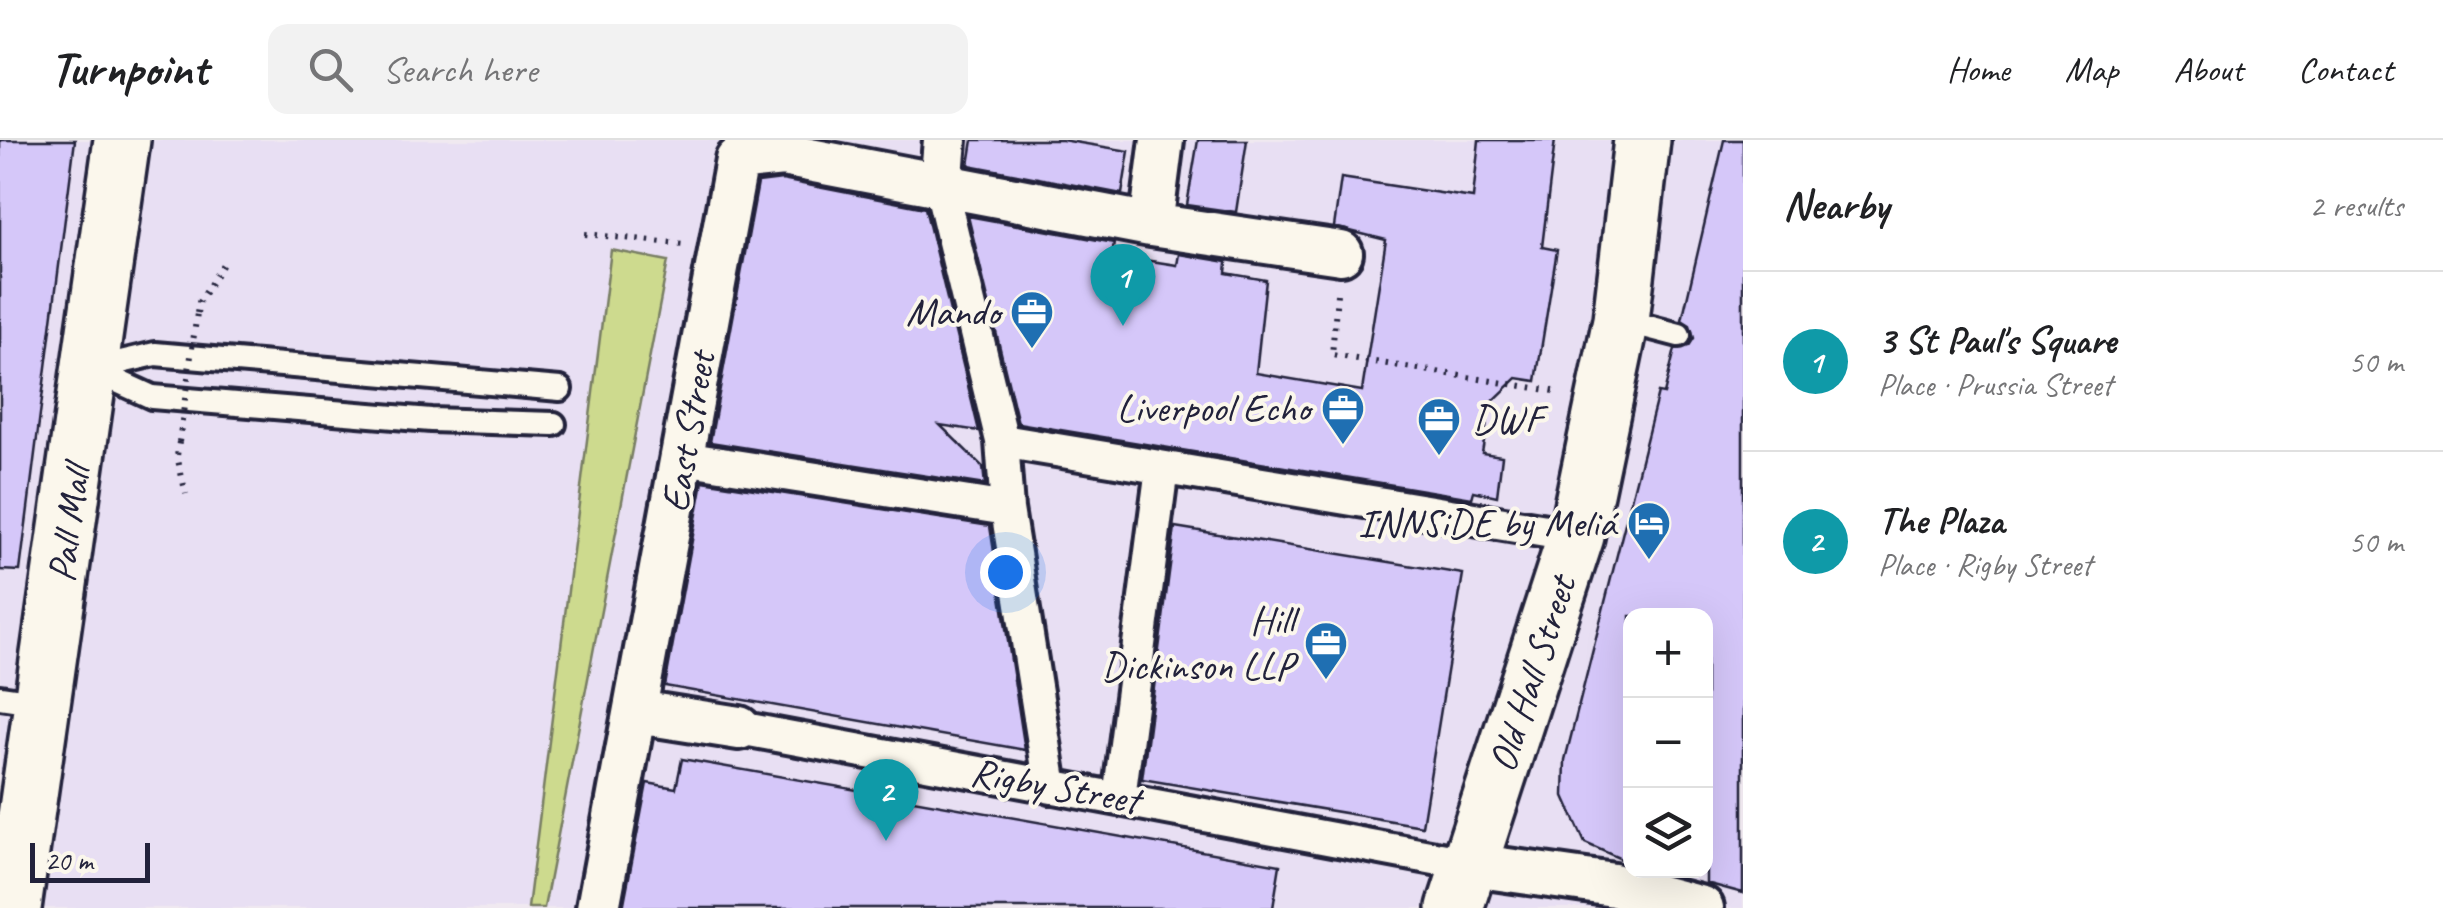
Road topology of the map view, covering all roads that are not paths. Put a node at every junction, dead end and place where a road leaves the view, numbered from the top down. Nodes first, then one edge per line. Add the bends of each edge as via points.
1 (122, 140) edge
2 (945, 140) edge
3 (1162, 140) edge
4 (1642, 140) edge
5 (783, 148) edge
6 (941, 187) junction
7 (1150, 225) junction
8 (1341, 253) road end
9 (1621, 320) junction
10 (1678, 335) dead end
11 (91, 369) junction
12 (560, 389) dead end
13 (554, 424) dead end
14 (1002, 440) junction
15 (683, 458) junction
16 (1162, 468) junction
17 (1008, 509) junction
18 (1576, 536) junction
19 (21, 700) edge
20 (637, 712) junction
21 (739, 728) joint
22 (1052, 787) junction
23 (1119, 798) junction
24 (1463, 886) edge
25 (13, 908) edge
26 (598, 908) edge
27 (1702, 908) edge

1 - 11 main road, Pall Mall
2 - 6 street
3 - 7 street
4 - 9 main road, Old Hall Street
5 - 6 street, East Street
5 - 15 street, East Street via 737,160
6 - 7 street, East Street
6 - 14 street
7 - 8 street, East Street
9 - 10 lane
9 - 18 main road, Old Hall Street
11 - 12 lane via 154,354
11 - 13 lane via 152,397
11 - 19 main road, Pall Mall
14 - 16 street
14 - 17 street
15 - 17 street
15 - 20 street, East Street
16 - 18 street
16 - 23 street
17 - 22 street
18 - 24 main road, Old Hall Street
19 - 25 main road, Pall Mall
20 - 21 street, Rigby Street
20 - 26 street, East Street
21 - 22 street, Rigby Street
22 - 23 street, Rigby Street
23 - 24 street, Rigby Street
24 - 27 street via 1614,885

